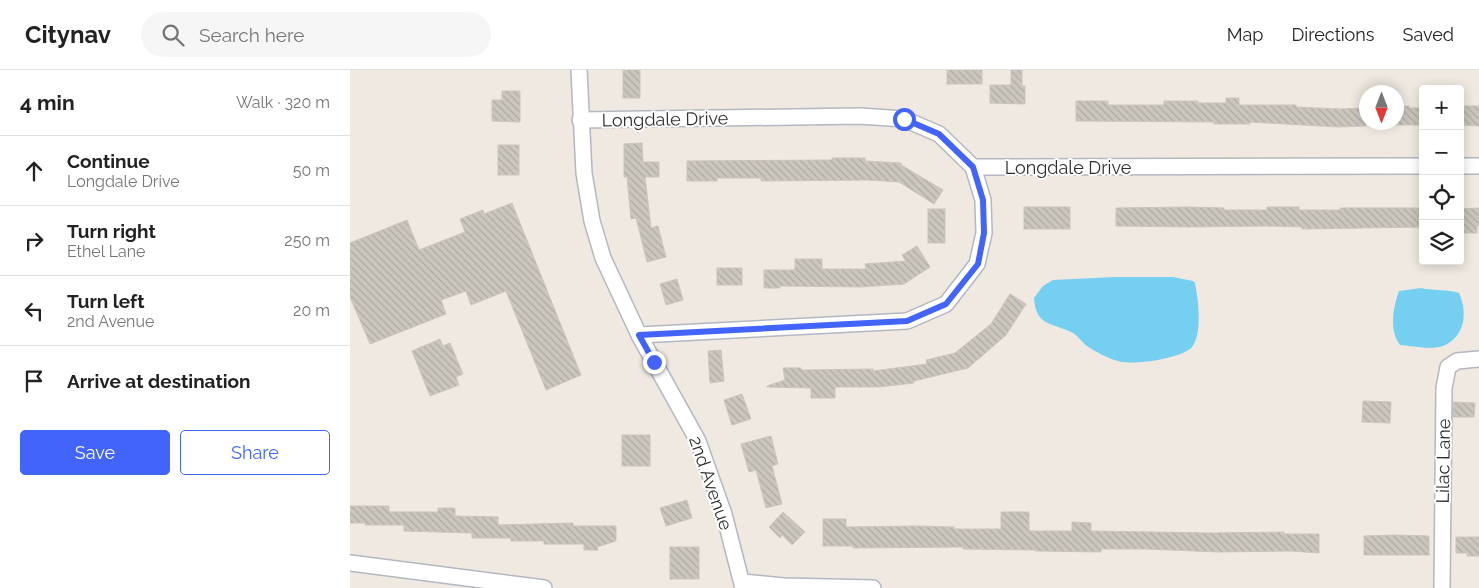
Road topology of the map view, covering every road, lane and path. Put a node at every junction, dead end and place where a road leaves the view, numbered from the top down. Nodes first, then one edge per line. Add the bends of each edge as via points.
1 (579, 70) edge
2 (580, 120) junction
3 (1419, 166) edge
4 (1464, 166) edge
5 (1479, 166) edge
6 (973, 167) junction
7 (639, 335) junction
8 (1479, 359) edge
9 (350, 563) edge
10 (742, 585) edge
11 (544, 588) edge
12 (873, 588) edge
13 (1442, 588) edge

1 - 2 street, 2nd Avenue
2 - 6 street, Longdale Drive via 860,116 904,119 939,134
2 - 7 street, 2nd Avenue via 587,195 602,258
3 - 6 street, Longdale Drive
4 - 5 street
6 - 7 street via 983,200 984,233 978,264 946,304 907,321
7 - 10 street, 2nd Avenue via 698,441 724,514
8 - 13 street, Lilac Lane via 1457,361 1448,367 1444,388
9 - 11 street
10 - 12 street

